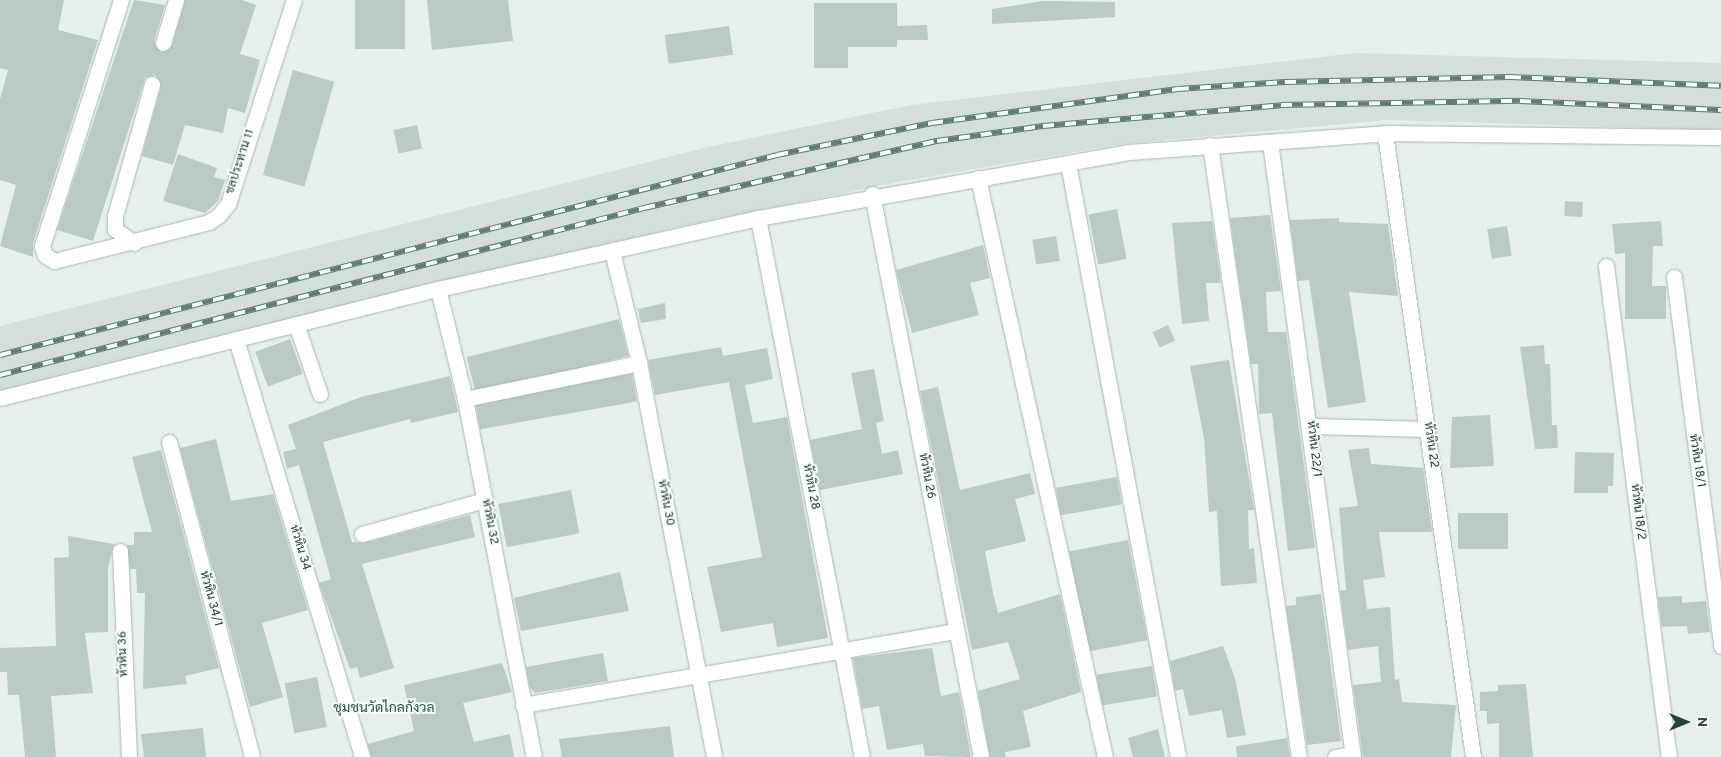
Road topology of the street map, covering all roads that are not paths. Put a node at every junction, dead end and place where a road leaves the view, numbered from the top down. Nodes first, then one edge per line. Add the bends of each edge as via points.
1 (121, 0) edge
2 (176, 0) edge
3 (294, 0) edge
4 (163, 43) dead end
5 (152, 84) dead end
6 (1385, 134) junction
7 (1721, 137) edge
8 (1270, 142) junction
9 (1210, 145) junction
10 (1068, 163) junction
11 (978, 178) junction
12 (872, 194) junction
13 (758, 218) junction
14 (134, 243) junction
15 (612, 251) junction
16 (1606, 266) dead end
17 (1674, 277) dead end
18 (438, 289) junction
19 (296, 324) junction
20 (236, 339) junction
21 (639, 363) junction
22 (320, 394) dead end
23 (0, 398) edge
24 (465, 399) junction
25 (1310, 426) junction
26 (1428, 429) junction
27 (169, 442) dead end
28 (485, 500) junction
29 (362, 534) dead end
30 (120, 551) dead end
31 (956, 630) junction
32 (1721, 646) edge
33 (842, 650) junction
34 (698, 674) junction
35 (523, 705) junction
36 (1353, 756) edge
37 (129, 757) edge
38 (252, 757) edge
39 (362, 757) edge
40 (534, 757) edge
41 (714, 757) edge
42 (862, 757) edge
43 (981, 757) edge
44 (1104, 757) edge
45 (1178, 757) edge
46 (1299, 757) edge
47 (1336, 757) edge
48 (1472, 757) edge
49 (1669, 757) edge

1 - 14 street, ชลประทาน 11 via 42,246 45,255 54,261
2 - 4 street
3 - 14 street, ชลประทาน 11 via 228,204 209,222
5 - 14 street via 115,216 115,229
6 - 7 street
6 - 8 street
6 - 26 street, หัวหิน 22
8 - 9 street
8 - 25 street, หัวหิน 22/1
9 - 10 street
9 - 46 street
10 - 11 street
10 - 45 street
11 - 12 street
11 - 44 street
12 - 13 street
12 - 31 street, หัวหิน 26
13 - 15 street
13 - 33 street, หัวหิน 28
15 - 18 street
15 - 21 street, หัวหิน 30
16 - 49 street, หัวหิน 18/2
17 - 32 street, หัวหิน 18/1
18 - 19 street
18 - 24 street, หัวหิน 32
19 - 20 street
19 - 22 street
20 - 23 street
20 - 39 street, หัวหิน 34
21 - 24 street
21 - 34 street, หัวหิน 30
24 - 28 street, หัวหิน 32
25 - 26 street
25 - 36 street, หัวหิน 22/1
26 - 48 street, หัวหิน 22
27 - 38 street, หัวหิน 34/1
28 - 29 street
28 - 35 street, หัวหิน 32
30 - 37 street, หัวหิน 36
31 - 33 street
31 - 43 street, หัวหิน 26
33 - 34 street
33 - 42 street, หัวหิน 28
34 - 35 street
34 - 41 street, หัวหิน 30
35 - 40 street, หัวหิน 32
36 - 47 street

